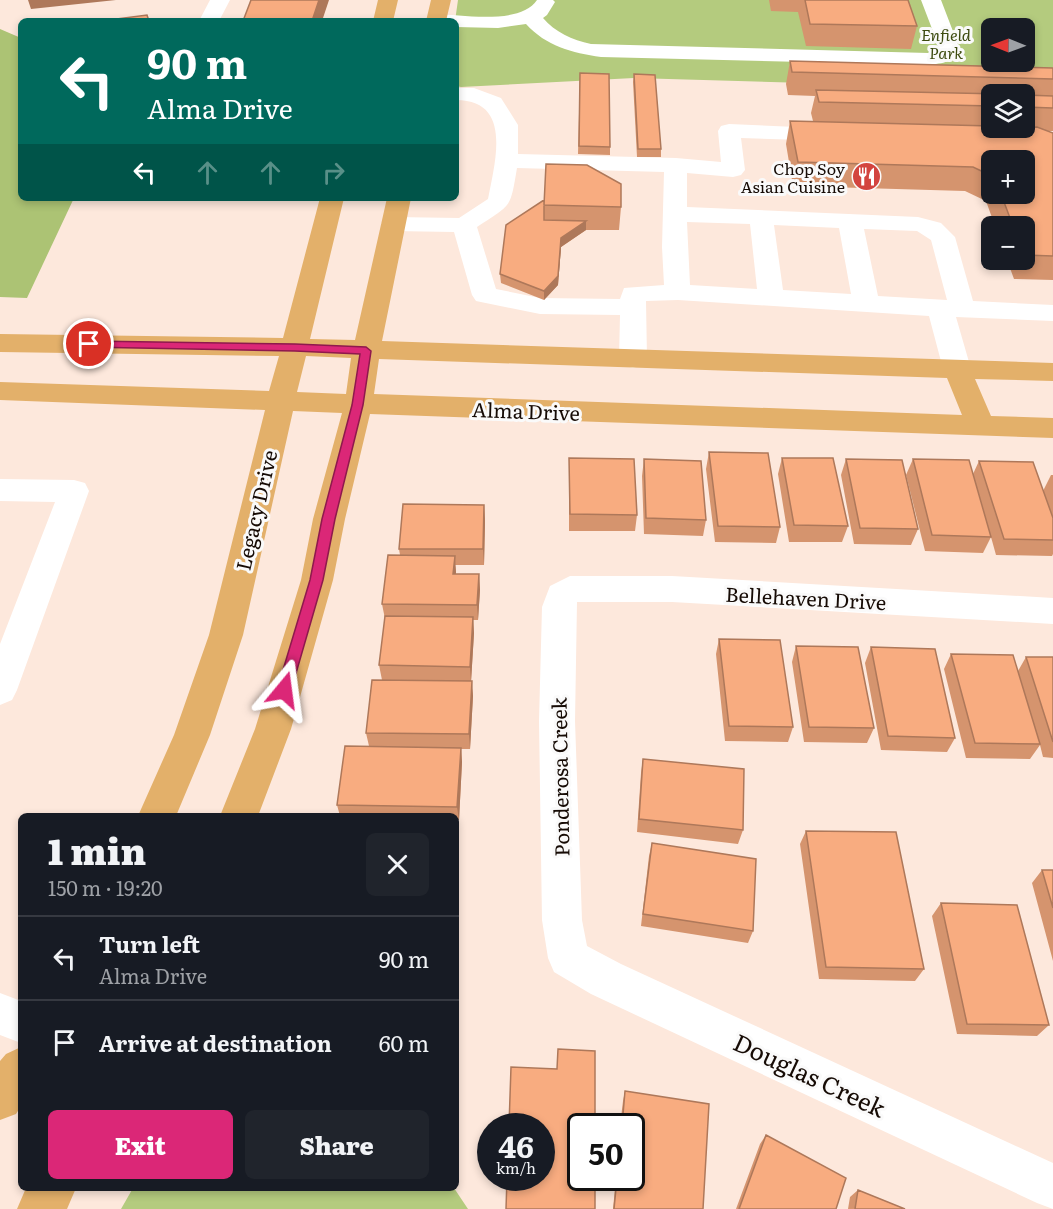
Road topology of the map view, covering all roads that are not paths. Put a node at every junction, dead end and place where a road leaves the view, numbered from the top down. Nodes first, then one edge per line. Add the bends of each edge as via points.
1 (220, 0) edge
2 (388, 0) edge
3 (441, 0) edge
4 (545, 0) edge
5 (931, 0) edge
6 (211, 18) edge
7 (383, 18) edge
8 (436, 18) edge
9 (532, 18) junction
10 (459, 20) edge
11 (459, 94) edge
12 (860, 134) edge
13 (507, 161) junction
14 (675, 165) junction
15 (331, 201) edge
16 (398, 201) edge
17 (675, 214) junction
18 (762, 218) junction
19 (850, 221) junction
20 (393, 224) junction
21 (464, 225) junction
22 (678, 292) junction
23 (771, 298) junction
24 (866, 303) junction
25 (633, 307) junction
26 (951, 308) junction
27 (1053, 314) edge
28 (0, 343) edge
29 (295, 347) junction
30 (366, 351) junction
31 (633, 359) junction
32 (957, 369) junction
33 (1053, 372) edge
34 (0, 391) edge
35 (281, 401) junction
36 (358, 405) junction
37 (981, 425) junction
38 (1053, 428) edge
39 (0, 490) edge
40 (562, 595) joint
41 (1053, 611) edge
42 (0, 690) edge
43 (158, 813) edge
44 (240, 813) edge
45 (569, 958) joint
46 (0, 1014) edge
47 (18, 1022) edge
48 (18, 1072) edge
49 (0, 1098) edge
50 (1053, 1187) edge
51 (51, 1191) edge
52 (40, 1209) edge

1 - 6 street
2 - 7 main road
3 - 8 main road
4 - 9 street via 544,9
5 - 9 street via 949,47 942,57 928,59 594,50 557,40
9 - 10 street
11 - 13 street via 474,94 493,103 507,125
12 - 14 street via 729,131 733,170
13 - 14 street
13 - 21 street via 499,201
14 - 17 street
15 - 29 main road, Legacy Drive
16 - 20 main road
17 - 18 street
17 - 22 street
18 - 19 street
18 - 23 street
19 - 24 street
19 - 26 street via 918,224 943,237
20 - 21 street
20 - 30 main road
21 - 25 street via 486,295 540,306
22 - 23 street
22 - 25 street via 633,294
23 - 24 street
24 - 26 street
25 - 31 street
26 - 27 street
26 - 32 street
28 - 29 main road
29 - 30 main road
29 - 35 main road, Legacy Drive
30 - 31 main road
30 - 36 main road
31 - 32 main road
32 - 33 main road
32 - 37 main road
34 - 35 main road, Alma Drive
35 - 36 main road, Alma Drive
35 - 43 main road, Legacy Drive via 226,635 192,735
36 - 37 main road, Alma Drive
36 - 44 main road via 317,580 273,729
37 - 38 main road, Alma Drive
39 - 42 street via 74,491
40 - 41 street, Bellehaven Drive via 580,587 672,589
40 - 45 street, Ponderosa Creek via 557,721 562,920
45 - 50 street, Douglas Creek via 606,979
46 - 47 street
48 - 49 main road
51 - 52 main road

